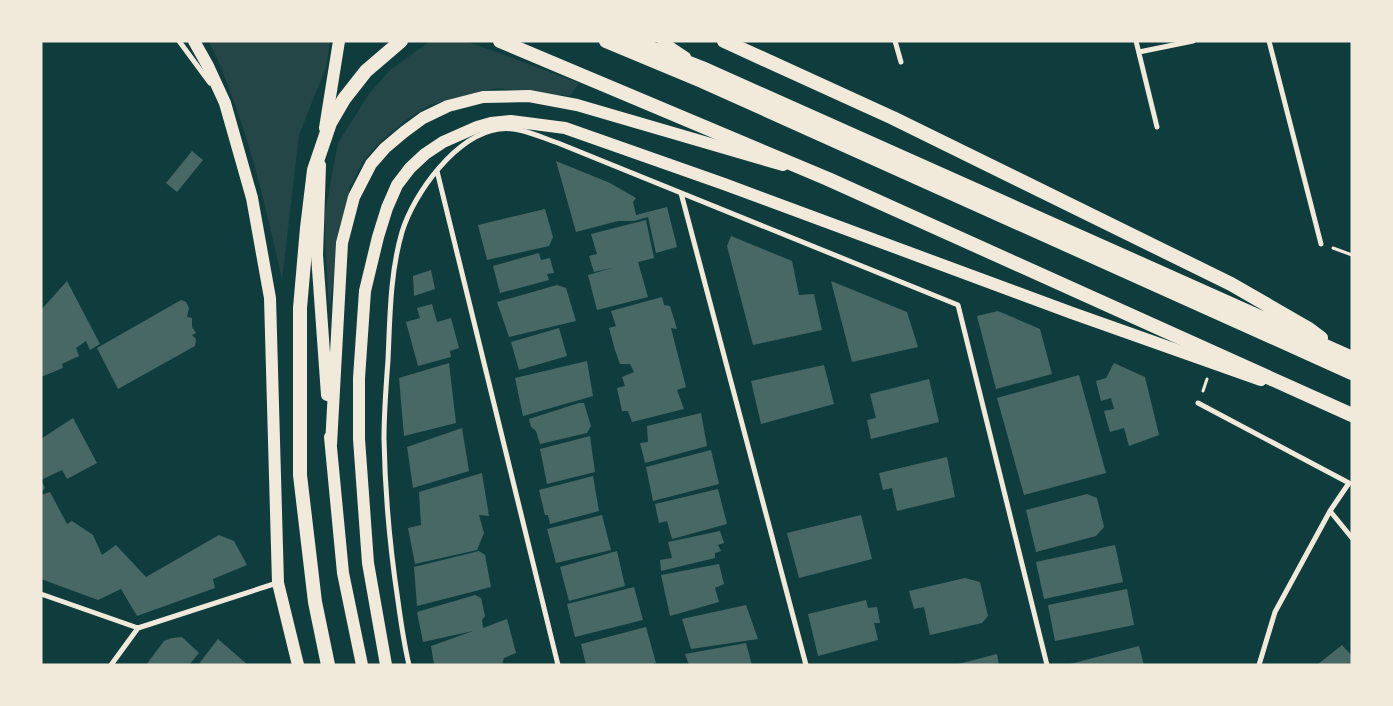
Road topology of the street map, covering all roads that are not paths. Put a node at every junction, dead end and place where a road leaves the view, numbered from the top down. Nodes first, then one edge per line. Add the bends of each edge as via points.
1 (179, 41) edge
2 (194, 41) edge
3 (339, 41) edge
4 (401, 41) edge
5 (500, 41) edge
6 (506, 41) edge
7 (606, 41) edge
8 (633, 41) edge
9 (662, 41) edge
10 (724, 41) edge
11 (895, 41) edge
12 (1136, 41) edge
13 (1193, 41) edge
14 (1269, 41) edge
15 (1139, 52) junction
16 (901, 62) dead end
17 (702, 68) junction
18 (225, 103) junction
19 (1157, 127) dead end
20 (437, 171) junction
21 (828, 179) junction
22 (681, 193) junction
23 (1321, 244) road end
24 (1352, 360) edge
25 (1352, 373) edge
26 (1198, 403) dead end
27 (1352, 412) edge
28 (331, 445) junction
29 (1330, 511) junction
30 (1352, 538) edge
31 (278, 583) junction
32 (41, 594) edge
33 (138, 628) junction
34 (111, 665) edge
35 (298, 665) edge
36 (328, 665) edge
37 (362, 665) edge
38 (386, 665) edge
39 (409, 665) edge
40 (558, 665) edge
41 (806, 665) edge
42 (1048, 665) edge
43 (1259, 665) edge

1 - 18 street
2 - 18 main road
3 - 28 main road via 320,160 317,255
4 - 36 highway via 366,71 330,123 314,170 307,228 300,308 300,475 314,602
5 - 21 highway
6 - 27 highway via 1180,327
7 - 25 highway
8 - 17 highway
9 - 17 main road
10 - 24 highway via 893,118 1231,284 1309,329
11 - 16 street
12 - 15 street
13 - 15 street
14 - 23 street
15 - 19 street
17 - 24 highway
18 - 31 main road via 252,198 270,298
20 - 22 street via 449,157 476,137 500,128 558,143
20 - 39 street via 416,199 396,254 388,339 384,438 390,547
20 - 40 street
21 - 27 highway
21 - 28 main road via 578,105 529,96 483,97 448,106 424,118 385,148 371,164 354,197 342,242
22 - 41 street
22 - 42 street via 958,304
26 - 29 street via 1349,483
27 - 38 main road via 565,128 511,121 491,123 443,142 410,168 397,185 378,237 365,291 359,439 368,563
28 - 37 main road via 343,573
29 - 30 street
29 - 43 street via 1275,612
31 - 33 street
31 - 35 main road
32 - 33 street
33 - 34 street

